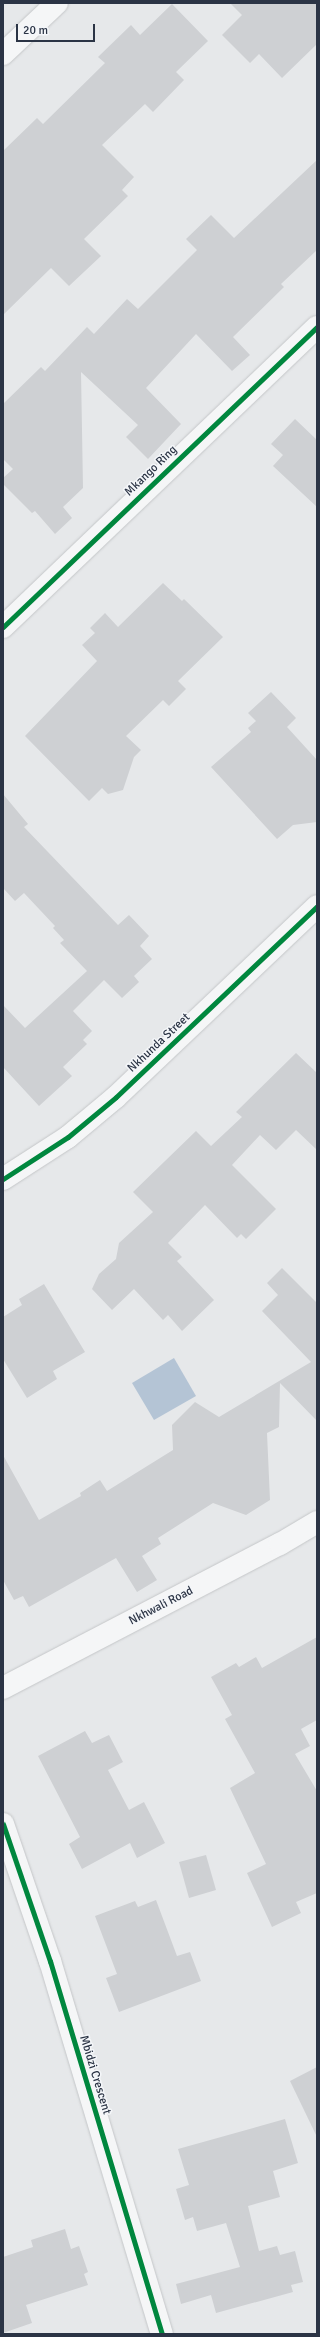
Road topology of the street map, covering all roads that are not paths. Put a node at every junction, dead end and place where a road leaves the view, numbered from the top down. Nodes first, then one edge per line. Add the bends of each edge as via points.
1 (57, 3) edge
2 (3, 54) edge
3 (316, 331) edge
4 (3, 627) edge
5 (317, 906) edge
6 (3, 1179) edge
7 (317, 1522) edge
8 (3, 1688) edge
9 (3, 1824) edge
10 (162, 2334) edge

1 - 2 street
3 - 4 street, Mkango Ring
5 - 6 street, Nkhunda Street via 116,1096 68,1136
7 - 8 street, Nkhwali Road via 280,1544
9 - 10 street, Mbidzi Crescent via 52,1968

